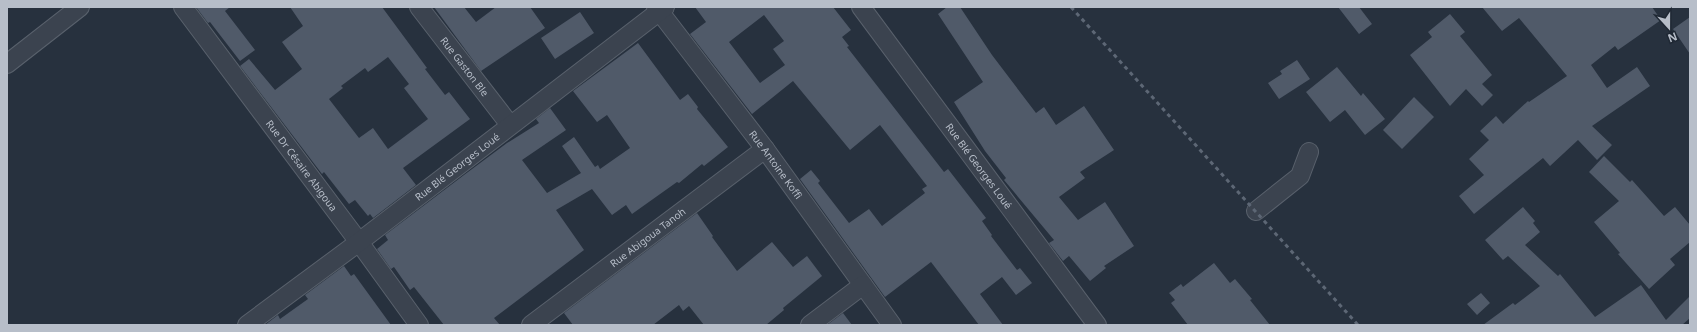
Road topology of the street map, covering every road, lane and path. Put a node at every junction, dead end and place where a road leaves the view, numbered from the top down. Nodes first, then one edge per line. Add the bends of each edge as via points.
1 (80, 7) edge
2 (183, 7) edge
3 (420, 7) edge
4 (861, 7) edge
5 (660, 9) edge
6 (7, 64) edge
7 (510, 125) junction
8 (765, 149) junction
9 (1309, 152) dead end
10 (1256, 211) dead end
11 (359, 242) junction
12 (863, 285) junction
13 (247, 325) edge
14 (419, 325) edge
15 (531, 325) edge
16 (810, 325) edge
17 (892, 325) edge
18 (1097, 325) edge

1 - 6 street
2 - 11 street, Rue Dr Césaire Abigoua
3 - 7 street, Rue Gaston Ble
4 - 18 street, Rue Blé Georges Loué
5 - 7 street, Rue Blé Georges Loué
5 - 8 street, Rue Antoine Koffi
7 - 11 street, Rue Blé Georges Loué
8 - 12 street, Rue Antoine Koffi
8 - 15 street, Rue Abigoua Tanoh
9 - 10 street via 1300,176
11 - 13 street, Rue Blé Georges Loué
11 - 14 street, Rue Dr Césaire Abigoua
12 - 16 street
12 - 17 street, Rue Antoine Koffi

